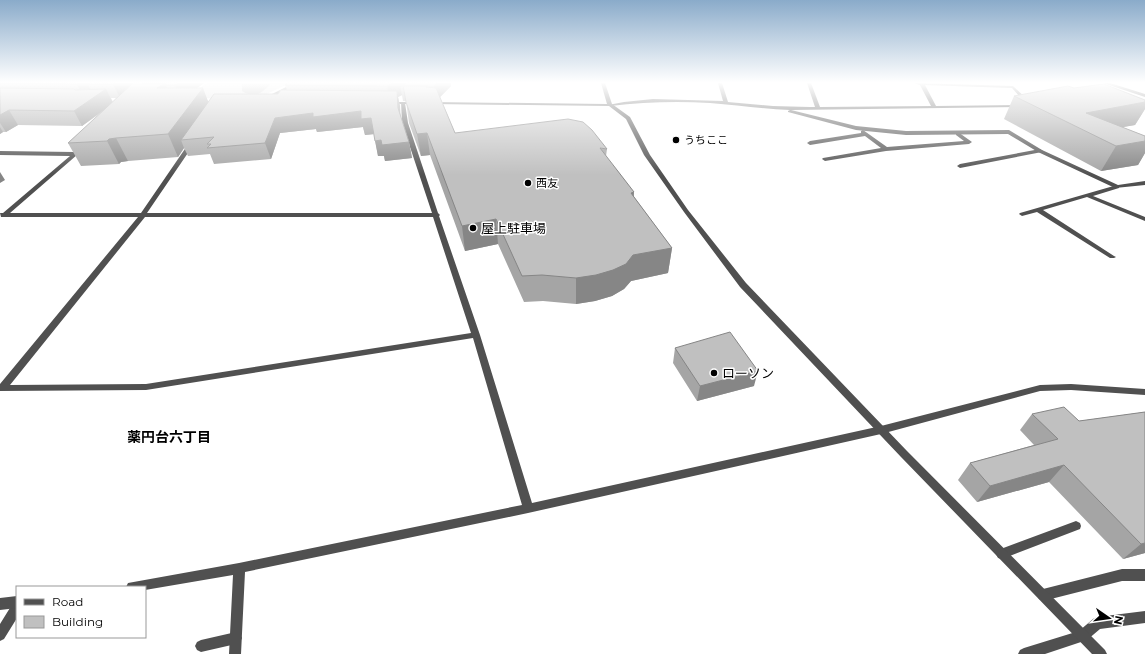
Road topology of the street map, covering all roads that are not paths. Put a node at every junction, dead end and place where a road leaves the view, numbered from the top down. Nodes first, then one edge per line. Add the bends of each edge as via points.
1 (404, 114) edge
2 (622, 114) edge
3 (800, 114) edge
4 (856, 128) junction
5 (866, 134) junction
6 (958, 134) junction
7 (195, 138) edge
8 (810, 143) dead end
9 (86, 145) edge
10 (886, 149) junction
11 (1040, 151) junction
12 (0, 153) edge
13 (75, 154) junction
14 (825, 159) dead end
15 (960, 166) dead end
16 (1145, 183) edge
17 (1117, 187) junction
18 (1089, 196) junction
19 (1038, 210) junction
20 (1022, 214) dead end
21 (437, 215) junction
22 (142, 216) junction
23 (1, 217) edge
24 (1145, 219) edge
25 (1112, 257) dead end
26 (476, 335) junction
27 (1, 388) edge
28 (1145, 392) edge
29 (880, 430) junction
30 (528, 508) junction
31 (1076, 526) dead end
32 (1002, 554) junction
33 (239, 568) junction
34 (1145, 575) edge
35 (138, 586) edge
36 (1043, 595) junction
37 (16, 602) edge
38 (0, 604) edge
39 (16, 609) edge
40 (1145, 617) edge
41 (0, 635) edge
42 (1083, 636) junction
43 (236, 638) junction
44 (201, 646) dead end
45 (235, 654) edge
46 (1024, 654) edge
47 (1101, 654) edge

1 - 21 street
2 - 29 street via 628,118 647,155 686,211 743,285
3 - 4 street
4 - 5 street
4 - 6 street via 906,133
5 - 8 street
5 - 10 street
6 - 10 street via 969,142
6 - 11 street via 1009,132
7 - 22 street
9 - 13 street
10 - 14 street
11 - 15 street
11 - 17 street
12 - 13 street
13 - 23 street
16 - 17 street
17 - 18 street
18 - 19 street
18 - 24 street
19 - 20 street
19 - 25 street
21 - 22 street
21 - 26 street
22 - 23 street
22 - 27 street
26 - 27 street via 146,387
26 - 30 street
28 - 29 street via 1071,387 1040,388
29 - 30 street
29 - 32 street
30 - 33 street
31 - 32 street
32 - 36 street
33 - 35 street
33 - 43 street
34 - 36 street via 1122,575
36 - 42 street
37 - 38 street
39 - 41 street
40 - 42 street via 1097,623
42 - 46 street
42 - 47 street
43 - 44 street
43 - 45 street

